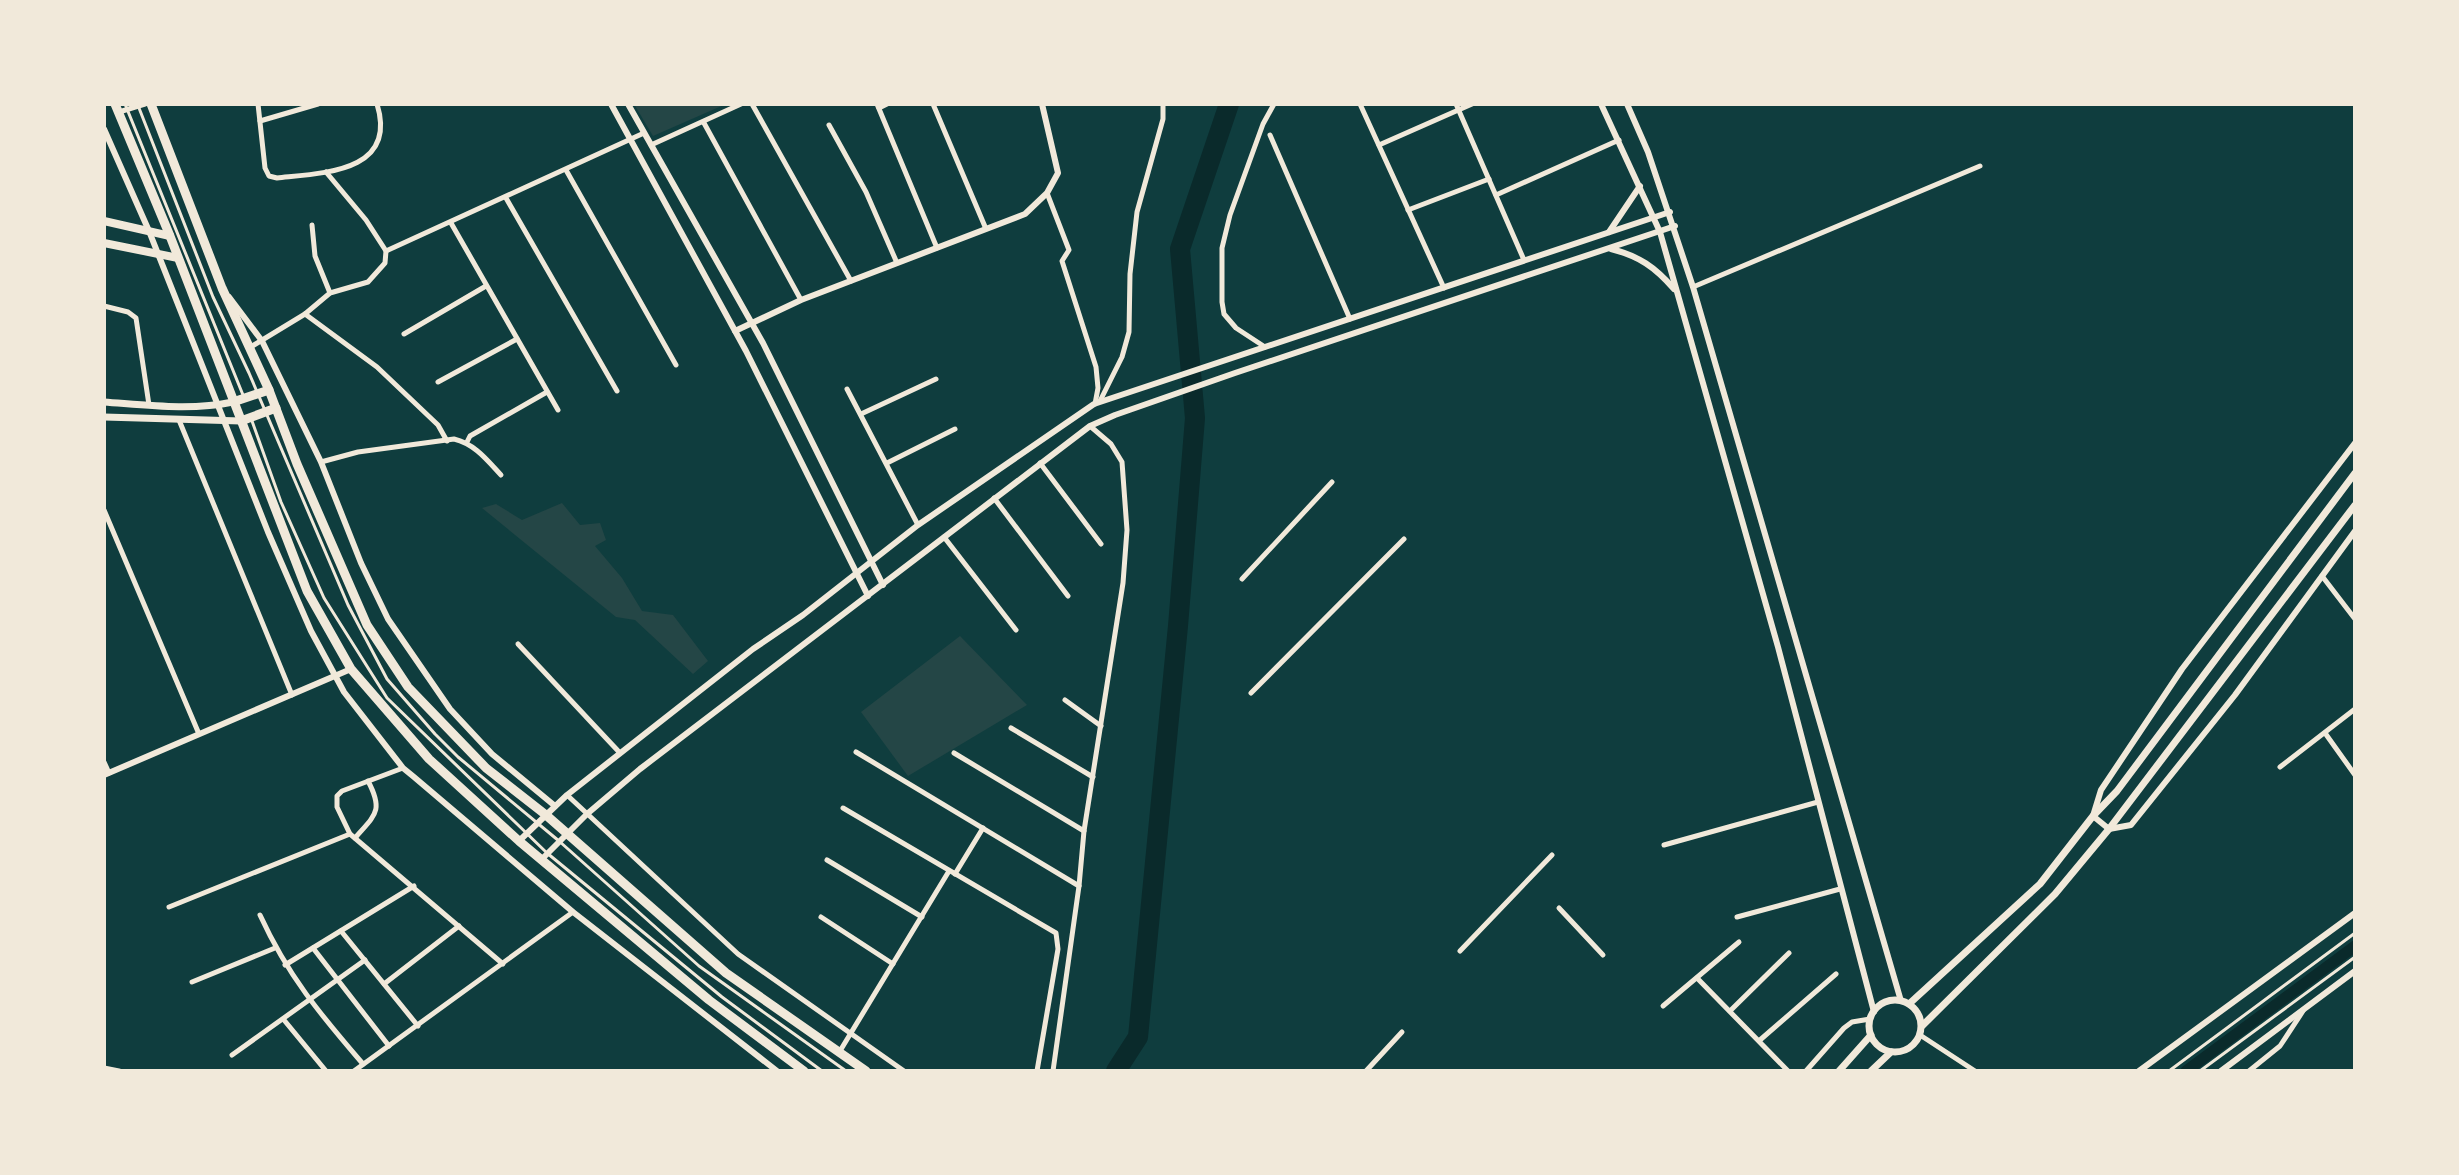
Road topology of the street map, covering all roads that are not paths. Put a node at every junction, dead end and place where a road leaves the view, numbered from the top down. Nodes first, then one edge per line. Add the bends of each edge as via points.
1 (151, 104) edge
2 (258, 104) edge
3 (318, 104) edge
4 (377, 104) edge
5 (611, 104) edge
6 (628, 104) edge
7 (741, 104) edge
8 (752, 104) edge
9 (887, 104) edge
10 (933, 104) edge
11 (1042, 104) edge
12 (1163, 104) edge
13 (1274, 104) edge
14 (1360, 104) edge
15 (1472, 104) edge
16 (1601, 104) edge
17 (1627, 104) edge
18 (141, 105) edge
19 (878, 106) edge
20 (122, 107) edge
21 (1458, 107) edge
22 (260, 121) junction
23 (704, 123) junction
24 (829, 125) dead end
25 (104, 129) edge
26 (644, 133) junction
27 (1270, 135) dead end
28 (629, 140) junction
29 (1619, 140) junction
30 (651, 145) junction
31 (1379, 145) junction
32 (1980, 166) dead end
33 (566, 170) junction
34 (326, 172) junction
35 (1489, 179) junction
36 (1640, 186) junction
37 (1047, 193) junction
38 (1496, 195) junction
39 (506, 198) junction
40 (1408, 210) junction
41 (1670, 212) junction
42 (1654, 217) junction
43 (104, 221) edge
44 (451, 223) junction
45 (312, 225) dead end
46 (1675, 226) junction
47 (986, 229) junction
48 (149, 231) junction
49 (1609, 232) junction
50 (1660, 232) junction
51 (170, 236) junction
52 (104, 243) edge
53 (937, 248) junction
54 (1610, 248) junction
55 (386, 251) junction
56 (158, 254) junction
57 (178, 258) junction
58 (1524, 260) junction
59 (897, 263) junction
60 (851, 281) junction
61 (487, 286) junction
62 (1693, 287) junction
63 (222, 288) junction
64 (1444, 288) junction
65 (1677, 291) junction
66 (330, 293) junction
67 (801, 300) junction
68 (104, 306) edge
69 (305, 314) junction
70 (1350, 319) junction
71 (750, 322) junction
72 (735, 331) junction
73 (404, 334) dead end
74 (517, 339) junction
75 (262, 341) junction
76 (1265, 347) junction
77 (249, 348) junction
78 (676, 365) dead end
79 (936, 379) dead end
80 (438, 382) dead end
81 (847, 389) dead end
82 (269, 390) junction
83 (617, 391) dead end
84 (547, 392) junction
85 (258, 395) junction
86 (244, 398) junction
87 (104, 402) edge
88 (233, 402) junction
89 (1097, 403) junction
90 (149, 405) junction
91 (218, 406) junction
92 (276, 408) junction
93 (558, 410) dead end
94 (266, 413) junction
95 (861, 414) junction
96 (104, 417) edge
97 (179, 420) junction
98 (246, 420) junction
99 (225, 421) junction
100 (1090, 426) junction
101 (955, 429) dead end
102 (447, 441) junction
103 (466, 442) junction
104 (2355, 443) edge
105 (321, 462) junction
106 (887, 463) junction
107 (1040, 463) junction
108 (2355, 473) edge
109 (501, 475) dead end
110 (1332, 482) dead end
111 (994, 498) junction
112 (2355, 505) edge
113 (104, 510) edge
114 (918, 525) junction
115 (2355, 531) edge
116 (944, 537) junction
117 (1404, 539) dead end
118 (1101, 544) dead end
119 (869, 561) junction
120 (855, 572) junction
121 (2322, 576) junction
122 (1242, 579) dead end
123 (883, 585) junction
124 (868, 596) junction
125 (1068, 596) dead end
126 (2355, 606) edge
127 (2349, 610) junction
128 (2355, 619) edge
129 (1016, 630) dead end
130 (518, 644) dead end
131 (351, 669) junction
132 (335, 676) junction
133 (1251, 693) dead end
134 (292, 695) junction
135 (1065, 700) dead end
136 (2355, 709) edge
137 (1101, 726) junction
138 (1011, 728) dead end
139 (2325, 733) junction
140 (199, 734) junction
141 (856, 752) dead end
142 (620, 753) junction
143 (954, 753) dead end
144 (104, 762) edge
145 (2280, 767) dead end
146 (403, 768) junction
147 (106, 774) edge
148 (2355, 775) edge
149 (1093, 777) junction
150 (368, 781) junction
151 (567, 795) junction
152 (1818, 802) junction
153 (555, 806) junction
154 (843, 808) dead end
155 (587, 814) junction
156 (546, 815) junction
157 (2093, 816) junction
158 (537, 824) junction
159 (983, 828) junction
160 (2109, 829) junction
161 (1084, 831) junction
162 (352, 836) junction
163 (562, 837) junction
164 (522, 838) junction
165 (1664, 845) dead end
166 (1552, 855) dead end
167 (544, 856) junction
168 (827, 860) dead end
169 (952, 873) junction
170 (414, 886) junction
171 (1079, 886) junction
172 (1840, 889) junction
173 (169, 907) dead end
174 (1559, 908) dead end
175 (573, 912) junction
176 (2355, 913) edge
177 (260, 915) dead end
178 (821, 917) dead end
179 (922, 917) junction
180 (1737, 917) dead end
181 (459, 926) junction
182 (341, 931) junction
183 (2355, 933) edge
184 (1739, 942) dead end
185 (275, 948) junction
186 (313, 948) junction
187 (1460, 951) dead end
188 (1789, 953) dead end
189 (1603, 955) dead end
190 (2355, 957) edge
191 (365, 960) junction
192 (503, 964) junction
193 (893, 964) junction
194 (285, 965) junction
195 (2355, 971) edge
196 (1836, 974) dead end
197 (1697, 978) junction
198 (337, 981) junction
199 (192, 982) dead end
200 (384, 984) junction
201 (309, 1002) junction
202 (1905, 1002) junction
203 (1663, 1006) dead end
204 (2304, 1010) junction
205 (1730, 1011) junction
206 (1872, 1016) junction
207 (284, 1020) junction
208 (418, 1026) junction
209 (1921, 1031) junction
210 (1402, 1032) dead end
211 (851, 1035) junction
212 (1871, 1035) junction
213 (1760, 1040) junction
214 (389, 1046) junction
215 (839, 1052) junction
216 (1891, 1052) junction
217 (232, 1055) dead end
218 (363, 1064) junction
219 (104, 1068) edge
220 (119, 1071) edge
221 (326, 1071) edge
222 (354, 1071) edge
223 (777, 1071) edge
224 (804, 1071) edge
225 (822, 1071) edge
226 (846, 1071) edge
227 (866, 1071) edge
228 (904, 1071) edge
229 (1037, 1071) edge
230 (1053, 1071) edge
231 (1366, 1071) edge
232 (1788, 1071) edge
233 (1806, 1071) edge
234 (1839, 1071) edge
235 (1871, 1071) edge
236 (1975, 1071) edge
237 (2139, 1071) edge
238 (2169, 1071) edge
239 (2200, 1071) edge
240 (2221, 1071) edge
241 (2249, 1071) edge

1 - 63 highway
2 - 22 street
3 - 22 street
4 - 34 street via 382,123 370,154 346,169
5 - 28 street
6 - 26 street
7 - 23 street
8 - 60 street
9 - 19 street
10 - 47 street
11 - 37 street via 1058,173
12 - 89 street via 1137,212 1129,332
13 - 76 street via 1222,248 1224,314
14 - 31 street
15 - 21 street
16 - 29 street
17 - 41 street
18 - 20 street
18 - 85 lane via 213,297
19 - 53 street
20 - 51 highway
20 - 86 lane
21 - 31 street
21 - 35 street
22 - 34 street via 269,176
23 - 30 street
23 - 67 street
24 - 59 street
25 - 48 street
26 - 28 street
26 - 30 street
27 - 70 street
28 - 33 street
28 - 72 street
29 - 36 street
29 - 38 street
30 - 71 street
31 - 40 street
32 - 62 street
33 - 39 street
33 - 78 street
34 - 55 street
35 - 38 street
35 - 40 street
36 - 42 street
36 - 49 street
37 - 47 street via 1025,214
37 - 89 street via 1069,250 1062,261 1096,367
38 - 58 street
39 - 44 street
39 - 83 street
40 - 64 street
41 - 42 street
41 - 46 street
42 - 49 street
42 - 50 street
43 - 48 main road
44 - 55 street
44 - 61 street
45 - 66 street via 315,256
46 - 50 street
46 - 62 street
47 - 53 street
48 - 51 main road
48 - 56 street
49 - 58 street
50 - 54 street
50 - 65 street
51 - 57 highway
52 - 56 main road
53 - 59 street
54 - 65 street via 1649,263
54 - 100 street
55 - 66 street via 385,263 368,282
56 - 57 main road
56 - 91 street
57 - 88 highway
58 - 64 street
59 - 60 street
60 - 67 street
61 - 73 street
61 - 74 street
62 - 202 street
63 - 75 street
63 - 77 highway
64 - 70 street
65 - 152 street
66 - 69 street
67 - 71 street
68 - 90 street via 136,318
69 - 75 street
69 - 102 street via 377,367 438,425
70 - 76 street
71 - 72 street
71 - 119 street
72 - 120 street
74 - 80 street
74 - 84 street
75 - 77 street
75 - 105 street
76 - 89 street
77 - 82 highway
79 - 95 street
81 - 95 street
82 - 85 highway
82 - 92 highway
84 - 93 street
84 - 103 street
85 - 86 highway
85 - 94 lane
86 - 88 highway
86 - 98 lane
87 - 90 main road
88 - 91 main road
88 - 98 highway
89 - 114 street
90 - 91 main road
91 - 99 street
92 - 94 highway
92 - 156 highway via 367,625 408,687 486,768
94 - 98 highway
94 - 158 lane via 348,605 387,679 435,734
95 - 106 street
96 - 97 main road
97 - 99 main road
97 - 134 street
98 - 99 main road
98 - 131 highway via 307,591
98 - 164 lane via 324,598 365,666 404,717
99 - 132 street via 289,584
100 - 107 street
100 - 137 street via 1122,462 1127,530
101 - 106 street
102 - 103 street
102 - 105 street
103 - 109 street
104 - 157 street via 2182,669 2101,790
105 - 153 street via 361,563 416,662 492,754
106 - 114 street
107 - 111 street
107 - 118 street
108 - 157 main road
110 - 122 street
111 - 116 street
111 - 125 street
112 - 160 main road
113 - 140 street
114 - 119 street
115 - 121 street
116 - 123 street
116 - 129 street
117 - 133 street
119 - 120 street
119 - 123 street
120 - 124 street
120 - 142 street
121 - 127 street
121 - 160 street via 2131,825
123 - 124 street
124 - 155 street
126 - 127 street
127 - 128 street
130 - 142 street
131 - 132 street
131 - 164 highway via 429,759
132 - 134 street
132 - 146 street
134 - 140 street
135 - 137 street
136 - 139 street
137 - 149 street
138 - 149 street
139 - 145 street
139 - 148 street
140 - 147 street
141 - 159 street
142 - 151 street
143 - 161 street
144 - 147 street
146 - 150 street
146 - 175 street
149 - 161 street
150 - 162 street via 377,807
150 - 162 street via 342,791 336,799
151 - 153 street
151 - 155 street
152 - 165 street
152 - 172 street
153 - 156 street
154 - 169 street
155 - 163 street
155 - 211 street via 738,954
156 - 158 street
156 - 163 highway
157 - 160 street
157 - 202 main road via 2040,884
158 - 163 lane
158 - 164 street
159 - 169 street
159 - 171 street
160 - 209 main road via 2055,894
161 - 171 street
162 - 170 street
162 - 173 street
163 - 167 street
163 - 215 highway via 726,973
163 - 226 lane via 717,980
164 - 167 highway
166 - 187 street
167 - 224 highway via 709,1000
167 - 225 lane
168 - 179 street
169 - 179 street
169 - 229 street via 1056,933 1058,949
170 - 181 street
170 - 182 street
171 - 230 street
172 - 180 street
172 - 206 street
174 - 189 street
175 - 192 street
175 - 223 street
176 - 237 street
177 - 185 street
178 - 193 street
179 - 193 street
181 - 192 street
181 - 200 street
182 - 186 street
182 - 191 street
183 - 238 lane
184 - 197 street
185 - 194 street
185 - 199 street
186 - 194 street
186 - 198 street
188 - 205 street
190 - 239 lane
191 - 198 street
191 - 200 street
192 - 208 street
193 - 211 street
194 - 201 street
195 - 204 street
196 - 213 street
197 - 203 street
197 - 205 street
198 - 201 street
198 - 214 street
200 - 208 street
201 - 207 street
201 - 218 street
202 - 206 main road via 1886,1002
202 - 209 main road via 1916,1010
204 - 240 street
204 - 241 street via 2280,1046
205 - 213 street
206 - 212 main road
206 - 233 street via 1844,1028
207 - 217 street
207 - 221 street
208 - 214 street
209 - 216 main road via 1909,1049
209 - 236 street
210 - 231 street
211 - 215 street
211 - 228 street
212 - 216 main road
212 - 234 main road
213 - 232 street
214 - 218 street
215 - 227 highway
216 - 235 main road
218 - 222 street
219 - 220 street

